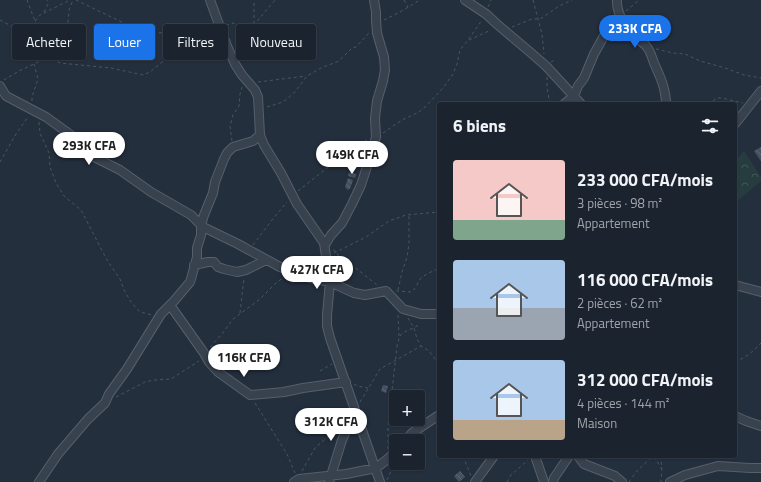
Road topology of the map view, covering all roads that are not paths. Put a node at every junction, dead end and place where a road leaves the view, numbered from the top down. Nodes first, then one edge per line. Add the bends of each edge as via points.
1 (210, 0) edge
2 (374, 0) edge
3 (465, 0) edge
4 (618, 0) edge
5 (621, 18) junction
6 (0, 84) edge
7 (761, 91) edge
8 (574, 96) junction
9 (566, 102) edge
10 (579, 102) edge
11 (666, 102) edge
12 (737, 121) edge
13 (260, 135) junction
14 (201, 226) junction
15 (325, 246) junction
16 (266, 260) junction
17 (194, 265) junction
18 (330, 282) junction
19 (737, 286) edge
20 (761, 292) edge
21 (170, 305) junction
22 (437, 314) edge
23 (346, 382) junction
24 (355, 411) junction
25 (437, 415) edge
26 (737, 417) edge
27 (761, 426) edge
28 (411, 434) edge
29 (389, 458) edge
30 (492, 458) edge
31 (536, 458) edge
32 (568, 458) edge
33 (580, 458) edge
34 (376, 468) junction
35 (761, 468) edge
36 (330, 479) edge
37 (473, 479) edge
38 (296, 480) edge
39 (39, 482) edge
40 (380, 482) edge
41 (544, 482) edge
42 (553, 482) edge
43 (622, 482) edge
44 (670, 482) edge

1 - 13 street via 235,64 258,97
2 - 15 street via 377,32 384,57 383,81 375,118 376,137 361,185 342,223
3 - 8 street via 520,43
4 - 5 street
5 - 8 street via 605,34
5 - 11 street via 638,40 646,45 663,83
6 - 14 street via 6,96 46,117 75,138 92,156 120,170 151,192 192,215
7 - 12 street
8 - 9 street
8 - 10 street
13 - 14 street via 253,142 233,147 227,153
13 - 15 street via 306,218
14 - 16 street
14 - 17 street
15 - 18 street
16 - 17 street via 237,272 224,269 214,262
16 - 18 street via 292,272
17 - 21 street via 190,282
18 - 22 street via 365,296 386,291 400,307 421,314
18 - 23 street via 327,326
19 - 20 street
21 - 23 street via 209,362 218,372 250,395
21 - 39 street via 161,314 105,403 58,454
23 - 24 street
24 - 34 street
24 - 36 street via 342,440
25 - 28 street
26 - 27 street
29 - 34 street
30 - 37 street
31 - 41 street
32 - 42 street
33 - 43 street via 584,464 615,476
34 - 36 street
34 - 40 street
35 - 44 street via 718,466
36 - 38 street

